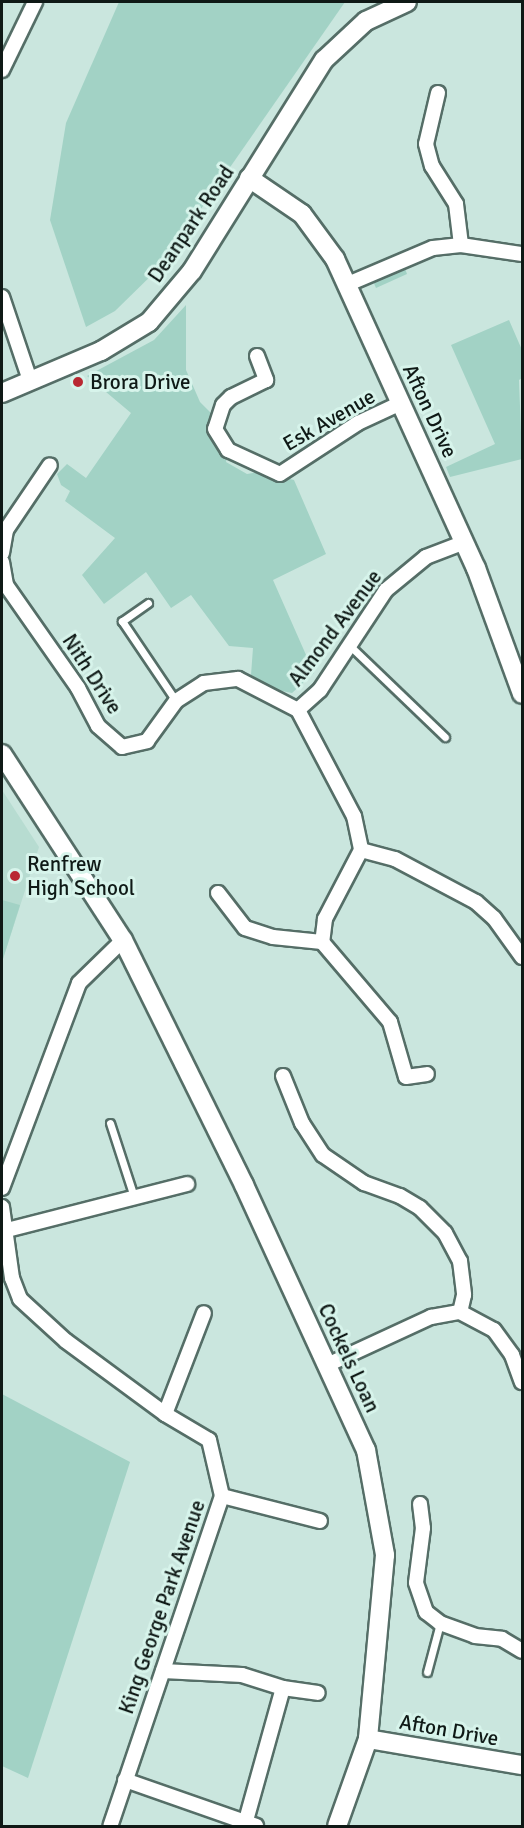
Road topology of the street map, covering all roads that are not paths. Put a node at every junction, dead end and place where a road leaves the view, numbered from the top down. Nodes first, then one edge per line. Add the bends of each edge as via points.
1 (35, 2) edge
2 (375, 2) edge
3 (407, 2) edge
4 (366, 21) junction
5 (2, 70) edge
6 (438, 93) dead end
7 (249, 178) junction
8 (461, 245) junction
9 (522, 254) edge
10 (348, 284) junction
11 (2, 297) edge
12 (257, 356) dead end
13 (30, 380) junction
14 (2, 393) edge
15 (401, 403) junction
16 (50, 465) dead end
17 (465, 542) junction
18 (2, 553) edge
19 (2, 562) edge
20 (148, 603) dead end
21 (349, 645) junction
22 (514, 655) edge
23 (522, 694) edge
24 (176, 701) junction
25 (298, 710) junction
26 (445, 737) dead end
27 (2, 754) edge
28 (361, 850) junction
29 (218, 893) dead end
30 (123, 940) junction
31 (322, 942) junction
32 (522, 957) edge
33 (427, 1074) dead end
34 (283, 1076) dead end
35 (110, 1123) dead end
36 (187, 1184) dead end
37 (2, 1188) edge
38 (134, 1197) junction
39 (2, 1207) edge
40 (7, 1230) junction
41 (12, 1278) junction
42 (2, 1288) edge
43 (460, 1312) junction
44 (204, 1313) dead end
45 (327, 1365) junction
46 (522, 1382) edge
47 (165, 1414) junction
48 (222, 1496) junction
49 (420, 1504) dead end
50 (320, 1521) dead end
51 (440, 1623) junction
52 (522, 1651) edge
53 (163, 1671) junction
54 (427, 1672) dead end
55 (283, 1688) junction
56 (318, 1693) dead end
57 (368, 1739) junction
58 (522, 1760) edge
59 (125, 1780) junction
60 (251, 1825) edge
61 (110, 1827) edge
62 (337, 1827) edge

1 - 5 street
2 - 4 street, Deanpark Road
3 - 4 street, Deanpark Road
4 - 7 street, Deanpark Road via 324,60
6 - 8 street via 426,144 432,166 456,204
7 - 10 street, Afton Drive via 308,221 321,235
7 - 13 street, Deanpark Road via 192,271 149,322 101,351
8 - 9 street
8 - 10 street via 423,251
10 - 15 street, Afton Drive
11 - 13 street
12 - 15 street, Esk Avenue via 266,380 231,397 223,405 216,429 228,450 280,474 358,423
13 - 14 street, Deanpark Road
15 - 17 street, Afton Drive
16 - 18 street via 6,530
17 - 21 street, Almond Avenue via 426,557 386,590
17 - 22 street, Afton Drive
19 - 24 street, Nith Drive via 6,585 78,688 98,726 122,747 147,741
20 - 24 lane via 122,621
21 - 25 street, Almond Avenue via 320,690
21 - 26 lane
22 - 23 street, Afton Drive
24 - 25 street, Nith Drive via 204,683 238,680
25 - 28 street, Almond Avenue via 354,816
27 - 30 street
28 - 31 street via 325,919
28 - 32 street via 395,859 476,902 494,918
29 - 31 street via 245,928 273,937
30 - 37 street via 79,983
30 - 45 street, Cockels Loan via 244,1185
31 - 33 street via 390,1022 406,1077
34 - 43 street via 302,1123 323,1155 364,1183 420,1208 445,1233 460,1261 464,1295
35 - 38 lane
36 - 38 street
38 - 40 street
39 - 40 street, King George Park Avenue
40 - 41 street, King George Park Avenue
41 - 42 street
41 - 47 street, King George Park Avenue via 20,1299 66,1341
43 - 45 street via 431,1317
43 - 46 street via 482,1322 505,1342
44 - 47 street
45 - 57 street, Cockels Loan via 366,1450 385,1555
47 - 48 street, King George Park Avenue via 209,1440
48 - 50 street
48 - 53 street, King George Park Avenue
49 - 51 street via 423,1528 418,1596 426,1612
51 - 52 street via 475,1635 502,1638
51 - 54 lane
53 - 55 street via 242,1674
53 - 59 street, King George Park Avenue
55 - 56 street
55 - 60 street
57 - 58 street, Afton Drive
57 - 62 street, Cockels Loan
59 - 60 street
59 - 61 street, King George Park Avenue

